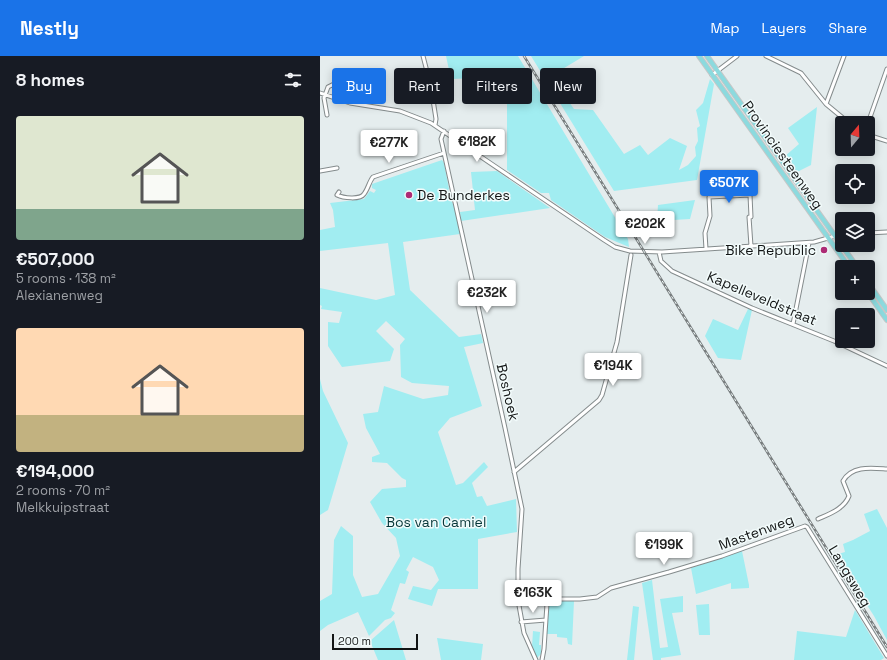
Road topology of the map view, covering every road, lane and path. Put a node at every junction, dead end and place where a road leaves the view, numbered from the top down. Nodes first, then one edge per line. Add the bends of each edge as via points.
1 (423, 56) edge
2 (699, 56) edge
3 (707, 56) edge
4 (736, 56) edge
5 (766, 56) edge
6 (844, 56) edge
7 (887, 69) edge
8 (718, 70) junction
9 (712, 75) junction
10 (332, 85) edge
11 (320, 93) edge
12 (326, 94) junction
13 (826, 104) junction
14 (326, 115) dead end
15 (841, 116) edge
16 (870, 116) edge
17 (435, 124) junction
18 (444, 131) junction
19 (875, 137) edge
20 (887, 141) edge
21 (444, 153) junction
22 (337, 168) dead end
23 (320, 171) edge
24 (337, 195) dead end
25 (887, 232) edge
26 (875, 233) edge
27 (835, 236) joint
28 (829, 238) junction
29 (809, 243) junction
30 (750, 246) junction
31 (706, 249) junction
32 (659, 252) junction
33 (631, 255) dead end
34 (844, 260) edge
35 (875, 293) edge
36 (873, 300) edge
37 (887, 310) edge
38 (887, 320) edge
39 (794, 324) junction
40 (887, 366) edge
41 (887, 469) edge
42 (514, 472) junction
43 (818, 520) dead end
44 (807, 526) joint
45 (546, 620) junction
46 (521, 622) junction
47 (887, 656) edge
48 (536, 660) edge
49 (542, 660) edge

1 - 17 street via 432,87
2 - 9 main road, Provinciesteenweg
3 - 8 main road, Provinciesteenweg
4 - 8 street
5 - 13 street via 801,73
6 - 13 street
7 - 16 street
8 - 9 street
8 - 27 main road, Provinciesteenweg
9 - 28 main road, Provinciesteenweg
10 - 12 street via 328,87
11 - 12 street
12 - 14 street
12 - 17 street via 350,103 404,112
13 - 15 street
17 - 18 street
18 - 21 street, Boshoek via 441,137
18 - 32 street via 609,244 630,251
19 - 20 street
21 - 24 street via 373,177 362,196 346,198
21 - 42 street, Boshoek
22 - 23 street
25 - 26 street
27 - 28 street
28 - 29 street
28 - 34 main road, Provinciesteenweg
29 - 30 street
29 - 39 street
30 - 31 street
30 - 31 street via 750,195 722,196 709,197 710,216 705,232
31 - 32 street
32 - 39 street, Kapelleveldstraat via 661,261 672,271 752,308
33 - 42 street via 617,342 599,400
35 - 37 main road
36 - 38 main road
39 - 40 street, Kapelleveldstraat
41 - 43 street via 866,468 848,474 843,481 848,500 838,510
42 - 46 street, Boshoek via 522,510 518,582
44 - 45 street, Mastenweg via 722,556 611,588 597,597 550,599 547,604
44 - 47 street, Langsweg
45 - 46 street
45 - 49 street
46 - 48 street, Boshoek

